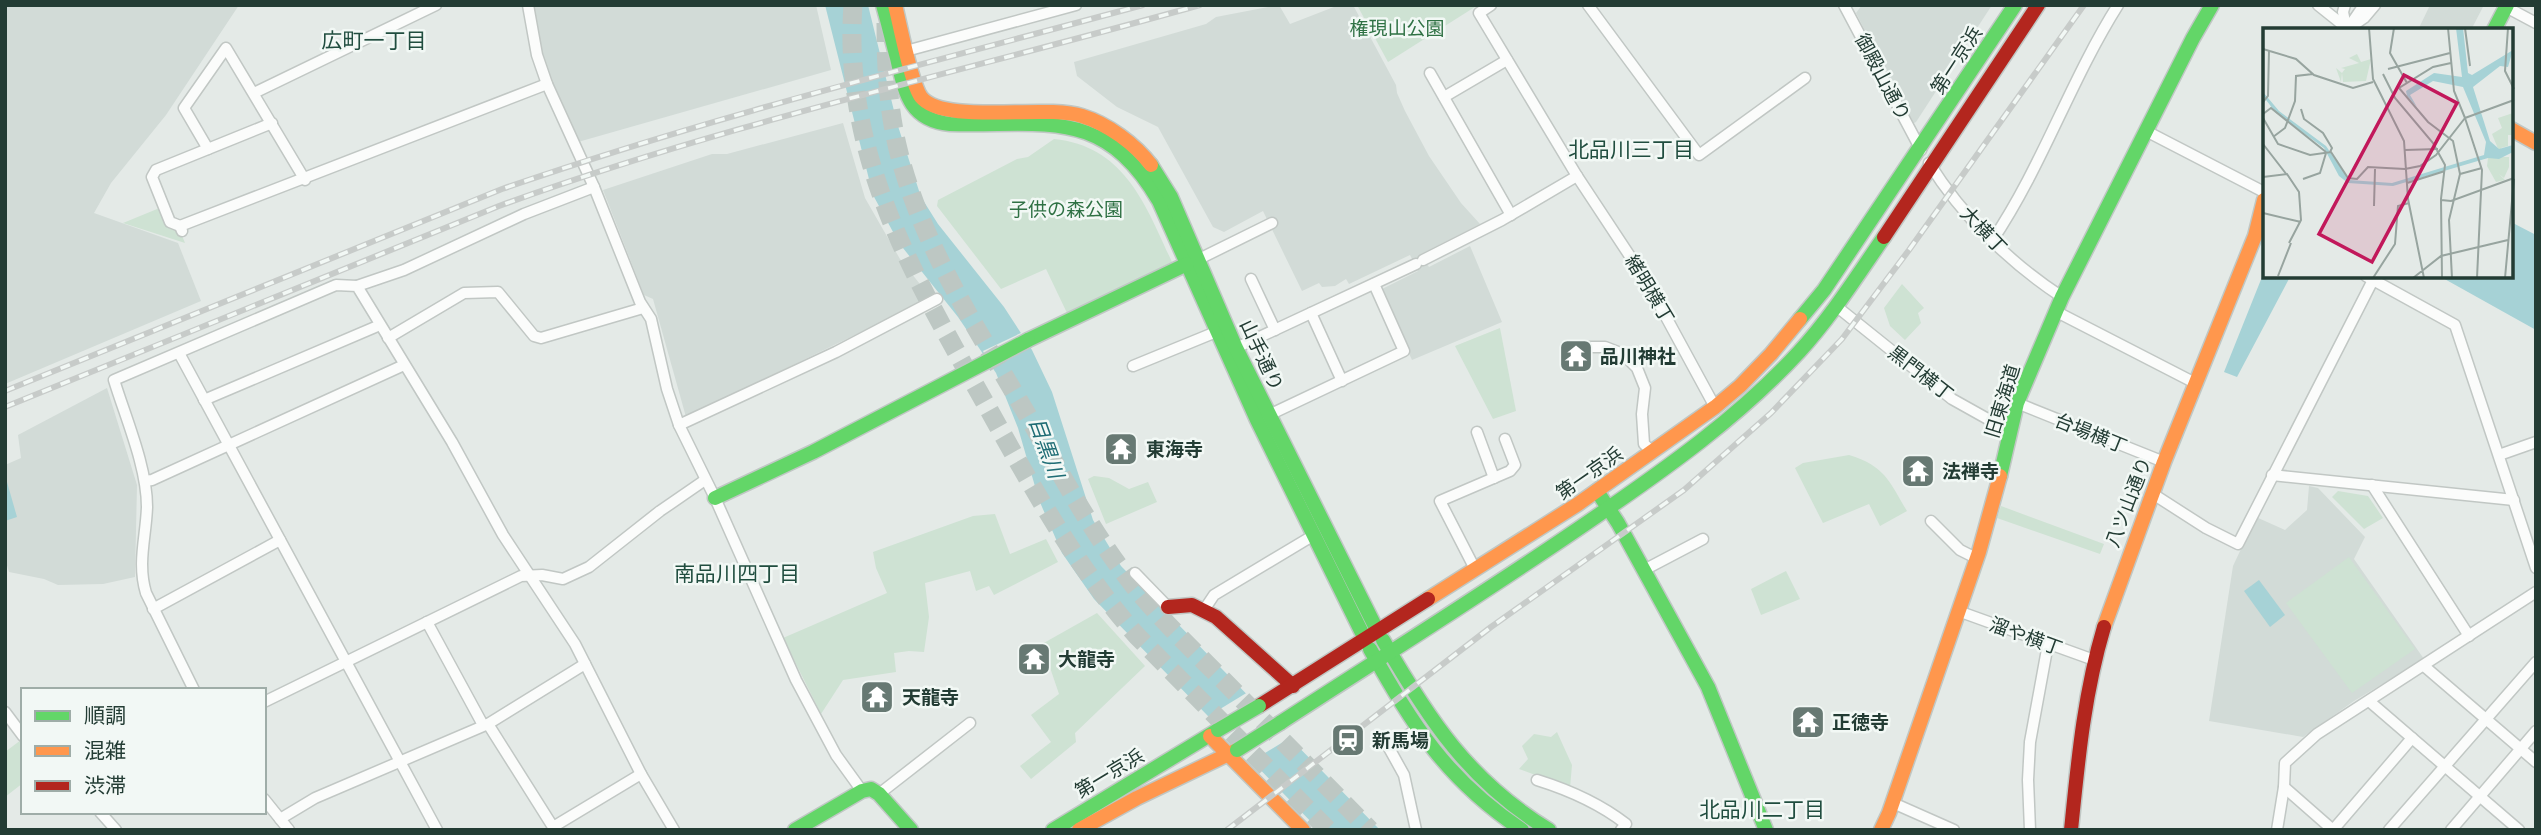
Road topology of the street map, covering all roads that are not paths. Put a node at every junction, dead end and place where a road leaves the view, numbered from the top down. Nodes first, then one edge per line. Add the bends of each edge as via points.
1 (436, 5) edge
2 (528, 5) edge
3 (883, 5) edge
4 (895, 5) edge
5 (1076, 5) edge
6 (1491, 5) edge
7 (1588, 5) edge
8 (2015, 5) edge
9 (2038, 5) edge
10 (2118, 5) edge
11 (2212, 5) edge
12 (2318, 5) edge
13 (2345, 5) edge
14 (2364, 5) edge
15 (2375, 5) edge
16 (2507, 6) edge
17 (1848, 7) edge
18 (2536, 23) edge
19 (2346, 28) edge
20 (2347, 28) edge
21 (2349, 28) edge
22 (2351, 28) edge
23 (2495, 28) edge
24 (906, 51) junction
25 (1507, 60) junction
26 (1430, 73) dead end
27 (1805, 78) dead end
28 (547, 84) junction
29 (254, 93) junction
30 (1444, 97) junction
31 (272, 123) junction
32 (2513, 130) edge
33 (2146, 131) junction
34 (2536, 143) edge
35 (208, 149) junction
36 (1920, 149) junction
37 (1931, 167) junction
38 (1577, 176) junction
39 (304, 180) junction
40 (594, 187) junction
41 (2263, 191) edge
42 (1511, 215) junction
43 (2262, 220) edge
44 (1272, 223) dead end
45 (1993, 242) junction
46 (1193, 262) junction
47 (2369, 278) edge
48 (1251, 279) dead end
49 (1374, 284) junction
50 (357, 286) junction
51 (2062, 297) junction
52 (937, 299) dead end
53 (1836, 306) junction
54 (643, 309) junction
55 (2055, 311) junction
56 (1311, 313) junction
57 (380, 325) junction
58 (1275, 330) junction
59 (1216, 332) junction
60 (388, 338) junction
61 (1236, 348) junction
62 (178, 353) junction
63 (1568, 354) dead end
64 (404, 365) junction
65 (1133, 366) dead end
66 (1342, 382) junction
67 (2197, 384) junction
68 (204, 400) junction
69 (2017, 403) junction
70 (1715, 407) junction
71 (1269, 415) junction
72 (679, 425) junction
73 (1477, 432) dead end
74 (2011, 432) junction
75 (1505, 439) dead end
76 (2536, 442) edge
77 (229, 446) junction
78 (1653, 452) junction
79 (2499, 455) junction
80 (2164, 461) junction
81 (2272, 475) junction
82 (1494, 478) junction
83 (705, 480) junction
84 (145, 481) junction
85 (2372, 485) junction
86 (1597, 491) junction
87 (2153, 494) junction
88 (715, 498) junction
89 (2514, 500) junction
90 (1608, 508) junction
91 (1931, 521) dead end
92 (1314, 535) junction
93 (1703, 539) dead end
94 (280, 540) junction
95 (1976, 558) junction
96 (2536, 568) edge
97 (1475, 569) junction
98 (1644, 570) junction
99 (1135, 573) dead end
100 (528, 575) junction
101 (2536, 592) edge
102 (1168, 607) joint
103 (153, 609) junction
104 (1204, 610) junction
105 (1958, 611) junction
106 (427, 622) junction
107 (1377, 630) junction
108 (2469, 636) junction
109 (1365, 639) junction
110 (2048, 644) junction
111 (1389, 651) junction
112 (1376, 660) junction
113 (2094, 660) junction
114 (2536, 662) edge
115 (347, 663) junction
116 (585, 664) junction
117 (2424, 666) junction
118 (1293, 686) junction
119 (193, 688) edge
120 (266, 701) edge
121 (2369, 701) junction
122 (5, 712) edge
123 (2485, 718) junction
124 (970, 723) dead end
125 (486, 724) junction
126 (1418, 728) junction
127 (2536, 731) edge
128 (21, 733) edge
129 (1214, 733) junction
130 (2412, 738) junction
131 (2521, 749) junction
132 (1233, 752) junction
133 (399, 762) junction
134 (2536, 762) edge
135 (2444, 766) junction
136 (641, 774) junction
137 (1537, 780) dead end
138 (2284, 787) junction
139 (862, 791) junction
140 (879, 794) junction
141 (2480, 796) junction
142 (266, 801) edge
143 (1893, 803) junction
144 (102, 814) edge
145 (281, 819) junction
146 (551, 828) edge
147 (116, 830) edge
148 (289, 830) edge
149 (437, 830) edge
150 (674, 830) edge
151 (795, 830) edge
152 (911, 830) edge
153 (1052, 830) edge
154 (1079, 830) edge
155 (1303, 830) edge
156 (1416, 830) edge
157 (1522, 830) edge
158 (1549, 830) edge
159 (1620, 830) edge
160 (1766, 830) edge
161 (1881, 830) edge
162 (1954, 830) edge
163 (2030, 830) edge
164 (2071, 830) edge
165 (2277, 830) edge
166 (2333, 830) edge
167 (2389, 830) edge
168 (2451, 830) edge
169 (2519, 830) edge

1 - 29 street
2 - 28 street
3 - 46 main road, 山手通り via 902,82 919,113 945,124 1064,125 1102,139 1124,154 1152,188
4 - 24 main road, 山手通り
5 - 24 street
6 - 25 street, 緒明横丁 via 1479,13
7 - 27 street via 1699,155
8 - 36 main road, 第一京浜
9 - 37 main road, 第一京浜
10 - 45 street via 2017,205
11 - 33 main road, 旧東海道
12 - 19 street
13 - 20 street
14 - 21 street
15 - 22 street
16 - 18 street
16 - 23 main road
17 - 36 street, 御殿山通り
24 - 46 main road, 山手通り via 917,90 933,108 1067,113 1122,137 1162,181
25 - 30 street
25 - 38 street, 緒明横丁
26 - 30 street
28 - 39 street
28 - 40 street
29 - 31 street
29 - 35 street via 226,48 184,108
30 - 42 street
31 - 35 street
31 - 39 street
32 - 34 main road
33 - 41 street
33 - 51 main road, 旧東海道
35 - 39 street via 156,170 152,177 170,222 181,229
36 - 37 street, 大横丁
36 - 70 main road, 第一京浜 via 1800,321
37 - 45 street, 大横丁
37 - 53 main road, 第一京浜
38 - 42 street
38 - 70 street, 緒明横丁 via 1647,282
40 - 50 street
40 - 54 street
42 - 49 street
43 - 67 main road, 八ツ山通り
44 - 46 street
45 - 51 street, 大横丁
46 - 59 main road, 山手通り
46 - 61 main road, 山手通り
46 - 88 main road, bridge
47 - 79 street via 2455,325
47 - 81 street
48 - 58 street
49 - 56 street
49 - 66 street via 1404,351
50 - 57 street
50 - 62 street via 336,285
51 - 55 main road, 旧東海道
52 - 72 street
53 - 74 street, 黒門横丁 via 1952,399
53 - 90 main road, 第一京浜 via 1754,398 1711,435
54 - 60 street via 541,338 534,336 498,292 464,293
54 - 72 street via 652,319
55 - 67 street
55 - 69 main road, 旧東海道
56 - 58 street
56 - 66 street
57 - 60 street
57 - 68 street
58 - 61 street
59 - 65 street
59 - 92 main road, 山手通り
60 - 64 street
61 - 71 main road, 山手通り
62 - 68 street
62 - 84 street via 114,380
63 - 78 street via 1605,346 1623,354 1637,368 1645,388 1644,444
64 - 77 street
64 - 100 street
66 - 71 street
67 - 80 main road, 八ツ山通り
68 - 77 street
69 - 74 main road, 旧東海道
69 - 80 street, 台場横丁
70 - 78 main road, 第一京浜
71 - 107 main road, 山手通り
72 - 83 street
73 - 82 street
74 - 95 main road, 旧東海道
75 - 82 street via 1515,465
76 - 79 street
77 - 84 street
77 - 94 street
78 - 86 main road, 第一京浜
79 - 89 street
80 - 87 main road, 八ツ山通り
81 - 85 street
81 - 87 street via 2238,544
82 - 97 street via 1440,501
83 - 88 street
83 - 100 street via 589,567 563,579
84 - 103 street via 147,507 140,565
85 - 89 street
85 - 108 street
86 - 90 main road
86 - 97 main road, 第一京浜
87 - 113 main road, 八ツ山通り via 2112,598
88 - 139 street via 796,680 836,755
89 - 96 street
90 - 98 main road
90 - 111 main road, 第一京浜
91 - 95 street via 1959,550
92 - 104 street via 1214,595
92 - 109 main road, 山手通り
93 - 98 street
94 - 103 street
94 - 115 street
95 - 105 main road, 旧東海道
97 - 107 main road, 第一京浜
98 - 160 main road via 1708,687
99 - 102 street
100 - 106 street
100 - 116 street
101 - 108 street
102 - 104 main road via 1192,605
103 - 119 street
104 - 118 main road via 1230,627
105 - 110 street, 溜や横丁
105 - 143 main road, 旧東海道
106 - 115 street
106 - 125 street
107 - 109 main road, 第一京浜
107 - 111 main road, 山手通り
108 - 117 street
109 - 112 main road, 山手通り
109 - 118 main road, 第一京浜
110 - 113 street, 溜や横丁
110 - 163 street via 2030,742
111 - 112 main road, 第一京浜
111 - 158 main road, 山手通り via 1433,722 1479,779
112 - 126 main road, 山手通り
112 - 132 main road, 第一京浜, bridge
113 - 164 main road, 八ツ山通り via 2082,716
114 - 123 street
115 - 120 street
115 - 133 street
116 - 125 street
116 - 136 street
117 - 121 street
117 - 123 street
118 - 129 main road, 第一京浜, bridge
121 - 130 street
121 - 138 street via 2317,734 2285,763
122 - 128 street
123 - 131 street
123 - 135 street
124 - 140 street
125 - 133 street
125 - 146 street
126 - 156 street via 1389,748 1404,775
126 - 157 main road, 山手通り via 1467,789
127 - 131 street
129 - 132 main road
129 - 153 main road, 第一京浜
130 - 135 street
130 - 166 street
131 - 134 street
131 - 141 street
132 - 154 main road, 第一京浜
132 - 155 main road
133 - 145 street
133 - 149 street
135 - 141 street
135 - 167 street
136 - 146 street
136 - 150 street
137 - 159 street via 1609,811 1626,824
138 - 165 street
138 - 166 street
139 - 140 main road via 871,789
139 - 151 main road
140 - 152 main road
141 - 168 street
141 - 169 street
142 - 145 street
143 - 161 main road, 旧東海道
143 - 162 street
144 - 147 street
145 - 148 street

